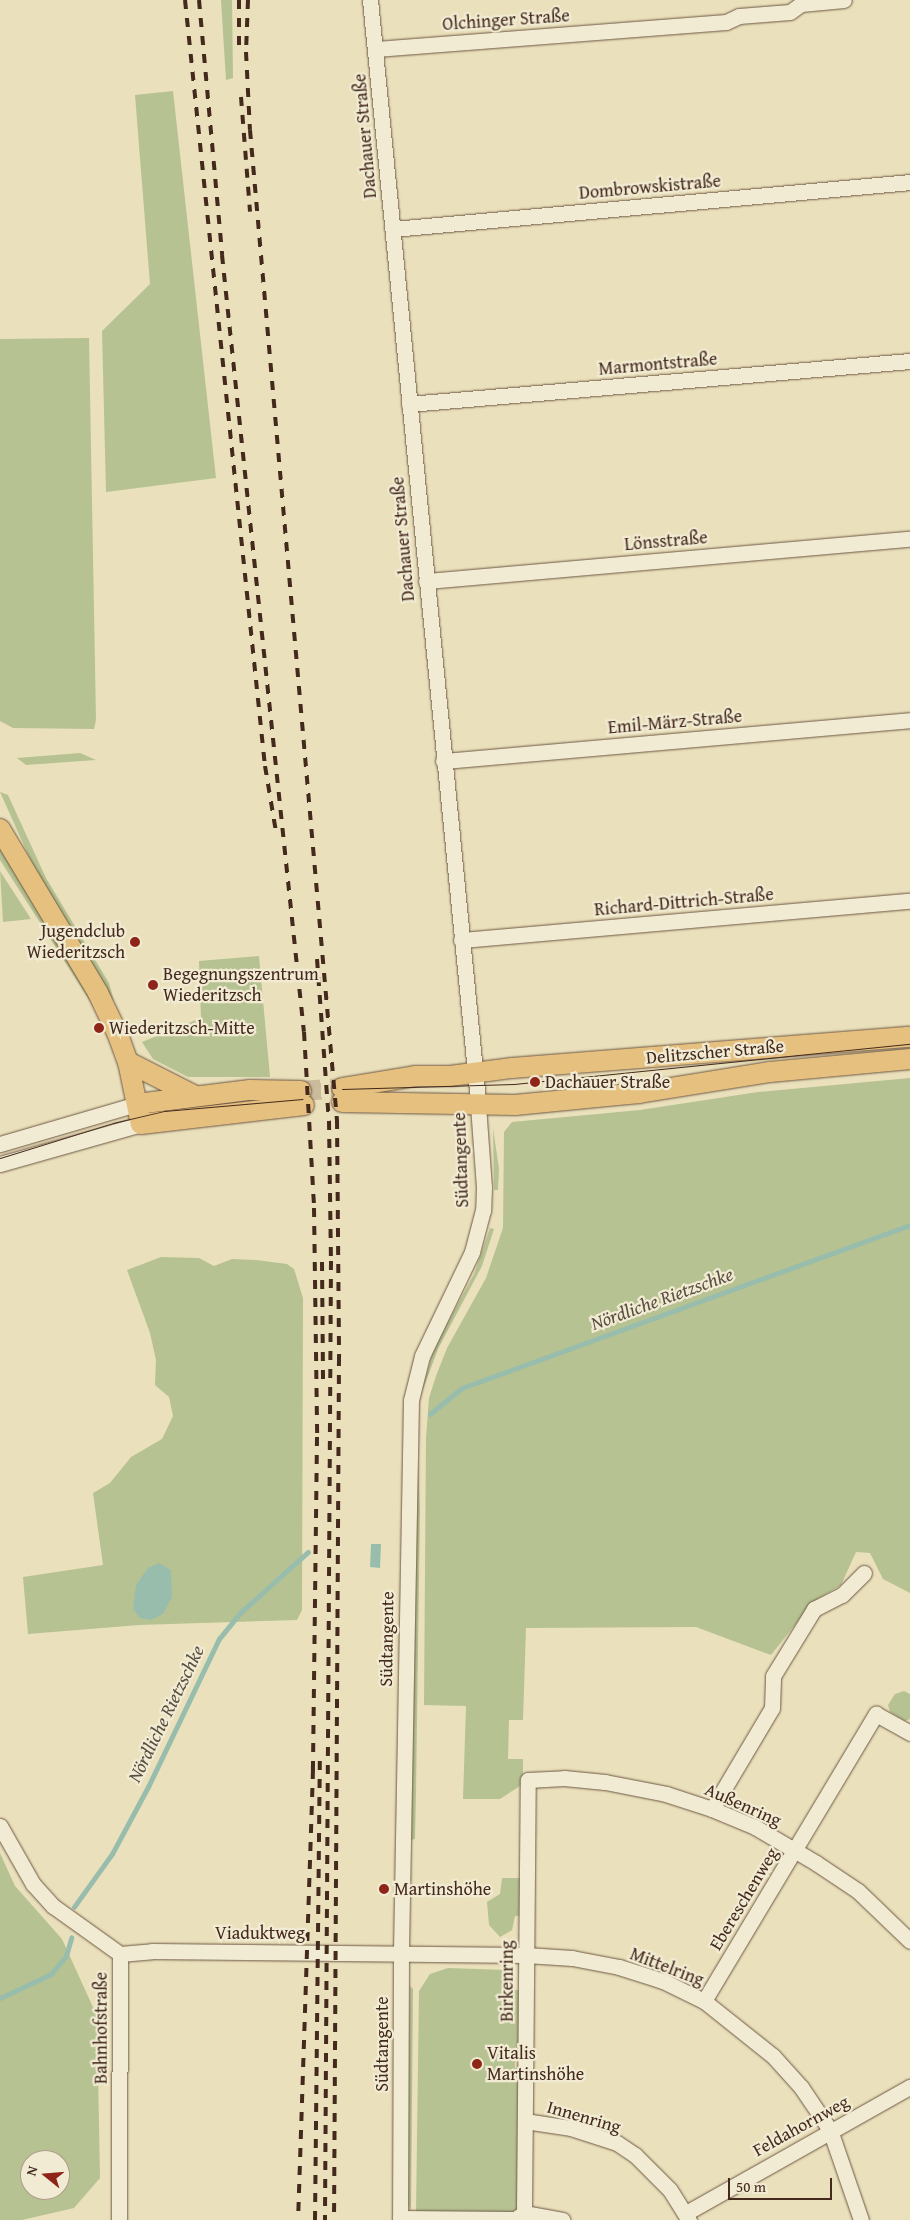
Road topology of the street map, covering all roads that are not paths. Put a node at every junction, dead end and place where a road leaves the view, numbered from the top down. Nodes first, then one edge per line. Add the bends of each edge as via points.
1 (370, 0) edge
2 (844, 0) edge
3 (376, 49) junction
4 (910, 182) edge
5 (393, 229) junction
6 (910, 361) edge
7 (409, 404) junction
8 (910, 539) edge
9 (426, 580) junction
10 (910, 720) edge
11 (443, 761) junction
12 (0, 830) edge
13 (910, 901) edge
14 (461, 940) junction
15 (910, 1037) edge
16 (910, 1059) edge
17 (128, 1062) junction
18 (475, 1074) junction
19 (193, 1095) junction
20 (137, 1104) junction
21 (478, 1105) junction
22 (141, 1124) junction
23 (0, 1144) edge
24 (0, 1164) edge
25 (864, 1573) dead end
26 (910, 1733) edge
27 (528, 1780) joint
28 (712, 1809) junction
29 (0, 1826) edge
30 (795, 1851) junction
31 (910, 1941) edge
32 (401, 1952) junction
33 (120, 1954) junction
34 (526, 1955) junction
35 (704, 2001) junction
36 (910, 2087) edge
37 (525, 2121) junction
38 (830, 2130) junction
39 (524, 2213) junction
40 (687, 2216) edge
41 (400, 2219) edge
42 (119, 2220) edge
43 (562, 2220) edge
44 (861, 2220) edge

1 - 3 street, Dachauer Straße
2 - 3 street, Olchinger Straße via 801,4 790,12 740,16 726,22
3 - 5 street, Dachauer Straße
4 - 5 street, Dombrowskistraße
5 - 7 street, Dachauer Straße
6 - 7 street, Marmontstraße
7 - 9 street, Dachauer Straße
8 - 9 street, Lönsstraße
9 - 11 street, Dachauer Straße
10 - 11 street, Emil-März-Straße
11 - 14 street, Dachauer Straße
12 - 17 main road via 98,993
13 - 14 street, Richard-Dittrich-Straße
14 - 18 street, Dachauer Straße
15 - 18 main road, Delitzscher Straße via 512,1068
16 - 21 main road, Delitzscher Straße via 770,1072 639,1093 516,1105
17 - 19 main road
17 - 20 main road
18 - 21 street, Südtangente
18 - 21 main road, Delitzscher Straße via 415,1076 342,1095
19 - 20 main road
19 - 22 main road via 250,1090 302,1098
20 - 22 main road
20 - 23 street
21 - 32 street, Südtangente via 484,1187 478,1232 465,1268 422,1356 413,1386 409,1445
22 - 24 street
25 - 28 street via 842,1595 814,1609 773,1676 772,1708
26 - 30 street, Ebereschenweg via 876,1714
27 - 28 street, Außenring via 605,1782 666,1794
27 - 34 street, Birkenring
28 - 30 street, Außenring via 755,1827
29 - 33 street, Bahnhofstraße via 33,1884 53,1906
30 - 31 street, Außenring via 858,1891
30 - 35 street, Ebereschenweg
32 - 33 street, Viaduktweg via 152,1951
32 - 34 street, Mittelring
32 - 41 street, Südtangente
33 - 42 street, Bahnhofstraße
34 - 35 street, Mittelring via 572,1958 619,1967 663,1981
34 - 37 street, Birkenring
35 - 38 street, Mittelring via 773,2056 801,2087
36 - 38 street, Feldahornweg
37 - 39 street, Birkenring
37 - 40 street, Innenring via 570,2128 617,2143 650,2169
38 - 40 street, Feldahornweg
38 - 44 street, Mittelring
39 - 41 street via 515,2219
39 - 43 street

